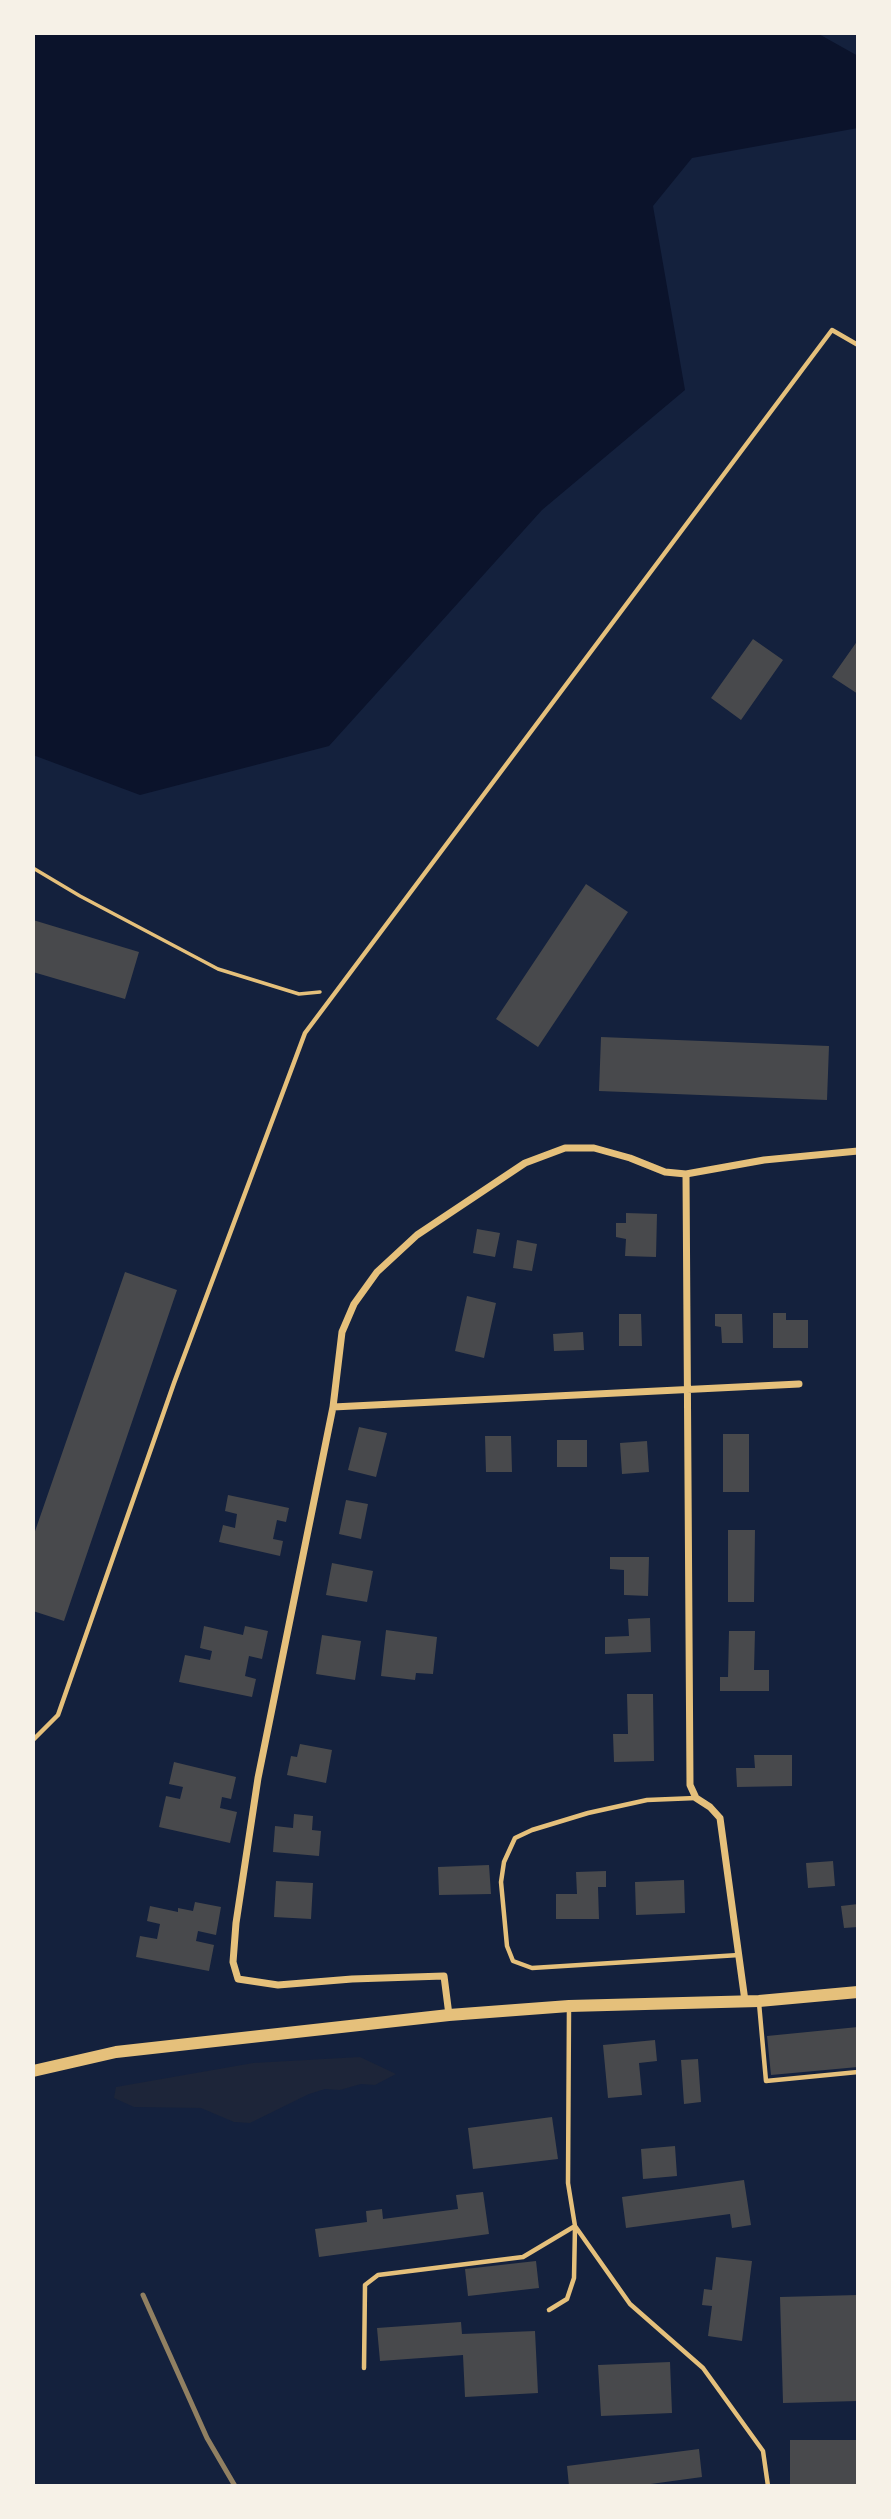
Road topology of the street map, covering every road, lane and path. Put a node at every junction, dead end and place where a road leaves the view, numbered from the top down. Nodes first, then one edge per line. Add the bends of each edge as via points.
1 (858, 345) edge
2 (33, 868) edge
3 (336, 991) junction
4 (858, 1151) edge
5 (686, 1174) junction
6 (799, 1384) dead end
7 (686, 1390) junction
8 (333, 1407) junction
9 (33, 1740) edge
10 (696, 1798) junction
11 (740, 1955) junction
12 (858, 1992) edge
13 (745, 2001) junction
14 (759, 2001) junction
15 (569, 2006) junction
16 (449, 2015) junction
17 (33, 2071) edge
18 (858, 2072) edge
19 (575, 2226) junction
20 (549, 2310) dead end
21 (364, 2368) dead end
22 (768, 2486) edge

1 - 3 lane via 832,330
2 - 3 path via 218,969 299,994
3 - 9 lane via 305,1033 174,1383 58,1715
4 - 5 street via 764,1160
5 - 7 street
5 - 8 street via 664,1172 594,1148 565,1148 526,1163 417,1235 376,1272 342,1332
6 - 7 street
7 - 8 street
7 - 10 street via 690,1785
8 - 16 street via 258,1778 233,1962 238,1979 278,1985 444,1976
10 - 11 street via 720,1818
10 - 11 lane via 647,1800 588,1813 515,1838 501,1882 507,1946 513,1961 532,1968
11 - 13 street
12 - 14 street
13 - 14 street
13 - 15 street
14 - 18 lane via 766,2081
15 - 16 street
15 - 19 lane via 568,2183
16 - 17 street via 116,2052
19 - 20 lane via 574,2278 567,2299
19 - 21 lane via 523,2257 378,2275 365,2285
19 - 22 lane via 631,2304 704,2368 763,2451

